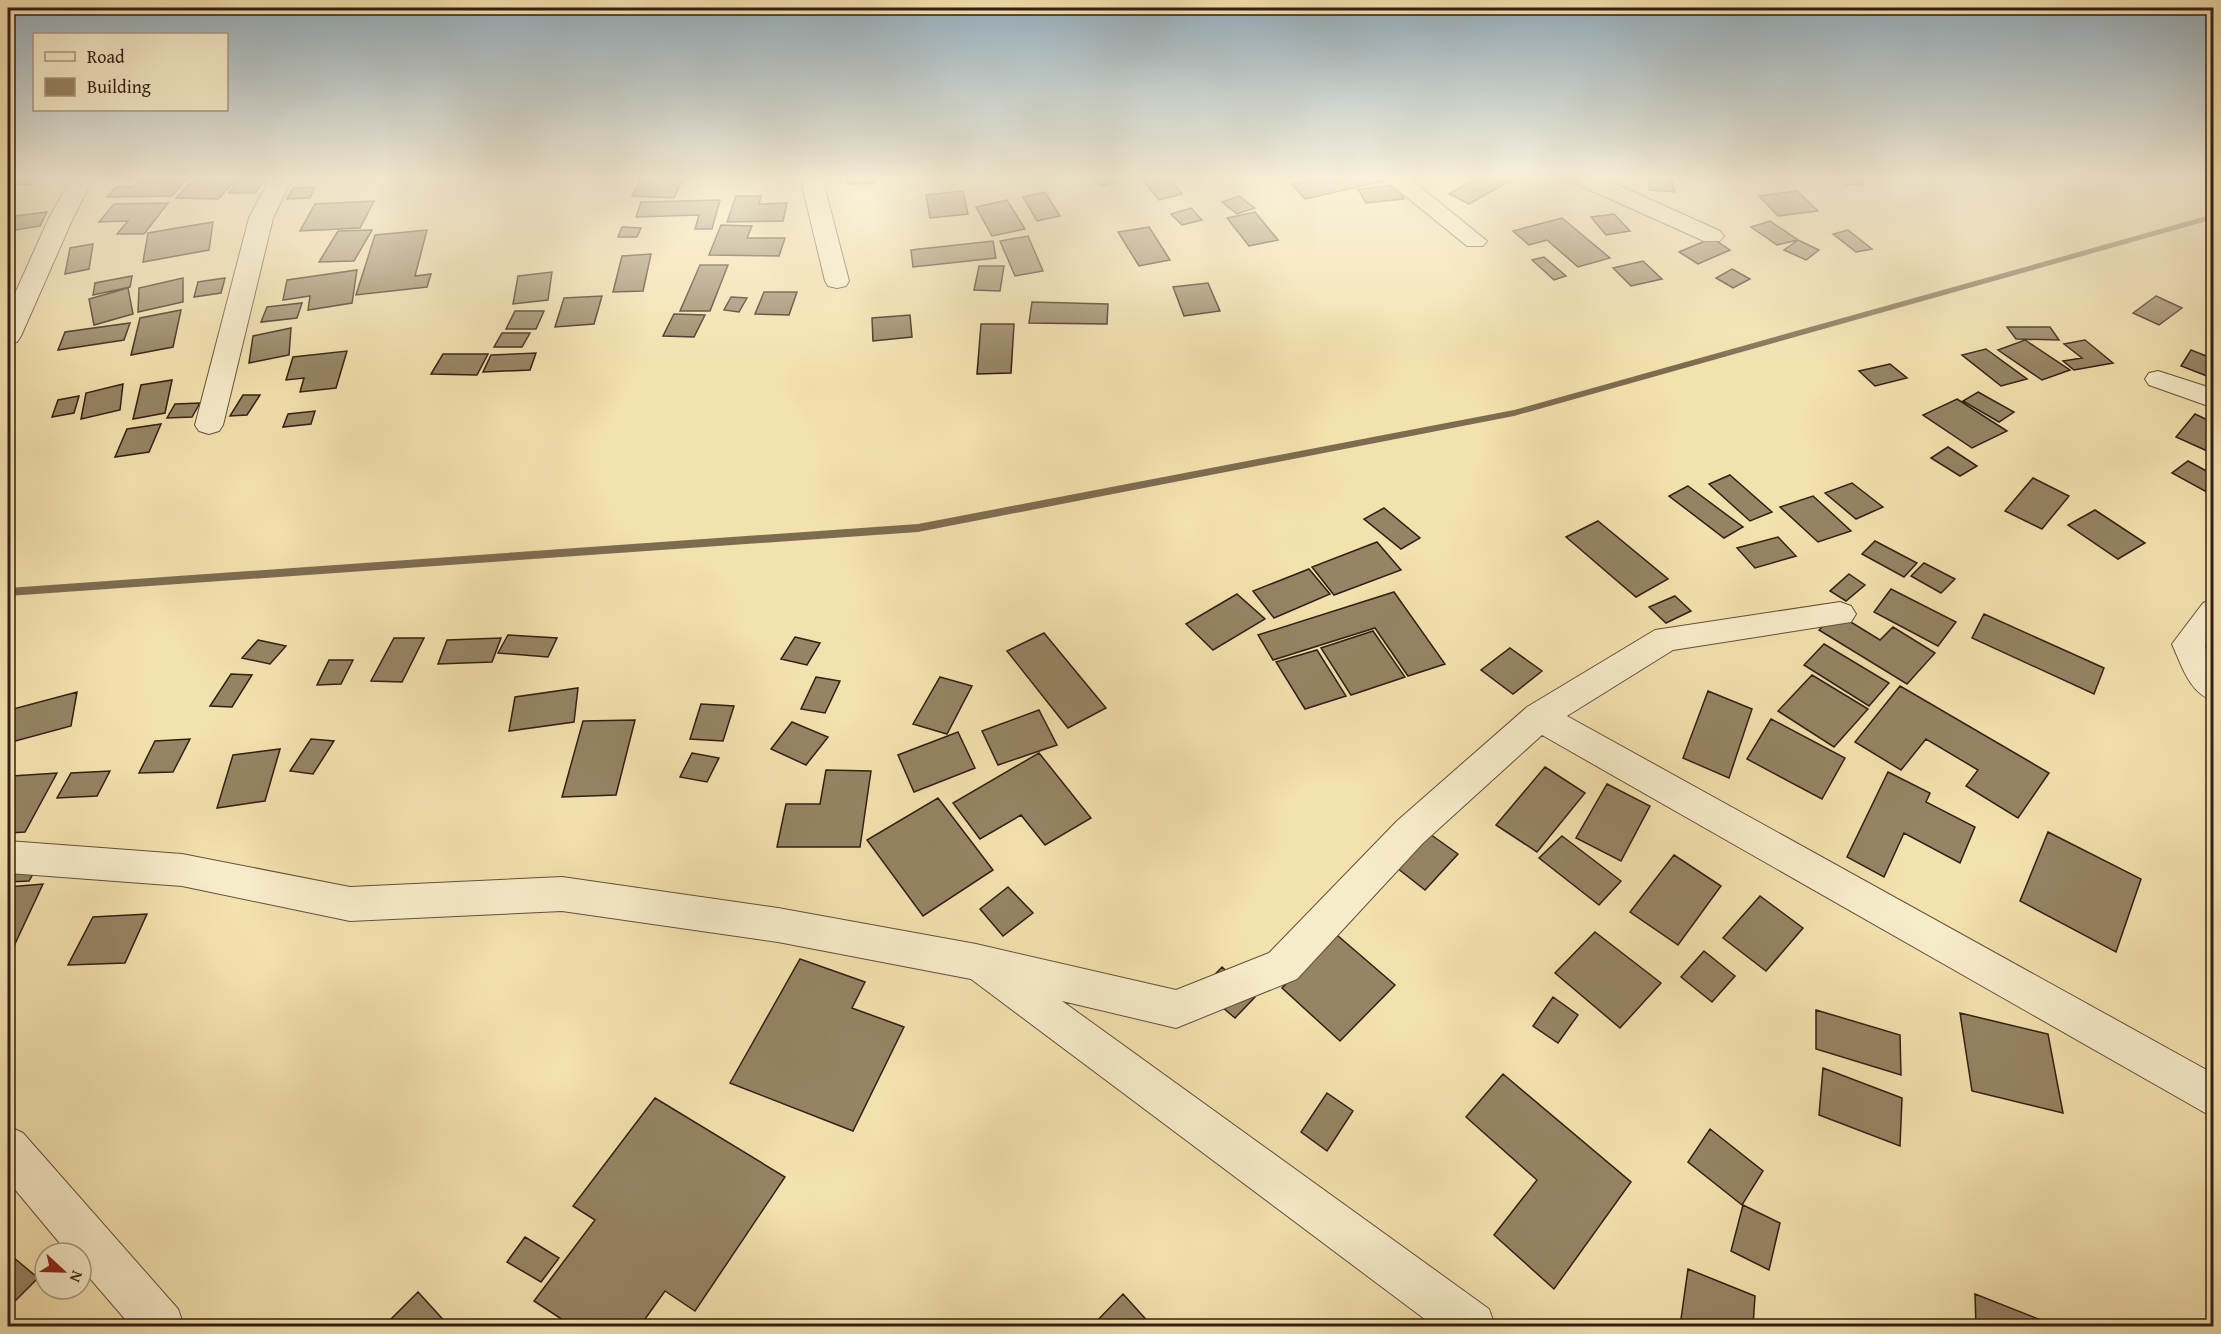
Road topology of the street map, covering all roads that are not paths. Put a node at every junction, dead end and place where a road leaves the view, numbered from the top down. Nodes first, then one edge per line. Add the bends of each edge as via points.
1 (51, 239) edge
2 (256, 239) edge
3 (827, 239) edge
4 (837, 281) dead end
5 (8, 336) edge
6 (2158, 378) dead end
7 (2214, 399) edge
8 (209, 425) dead end
9 (2214, 611) edge
10 (1840, 614) dead end
11 (2214, 687) edge
12 (1539, 717) junction
13 (8, 857) edge
14 (976, 962) junction
15 (2214, 1096) edge
16 (8, 1148) edge
17 (161, 1326) edge
18 (1472, 1326) edge

1 - 5 street
2 - 8 street
3 - 4 street
6 - 7 street
9 - 11 street via 2188,644 2202,675
10 - 12 street via 1666,639
12 - 14 street via 1410,832 1283,966 1176,1009
12 - 15 street
13 - 14 street via 182,870 350,904 562,894 778,926
14 - 18 street
16 - 17 street

